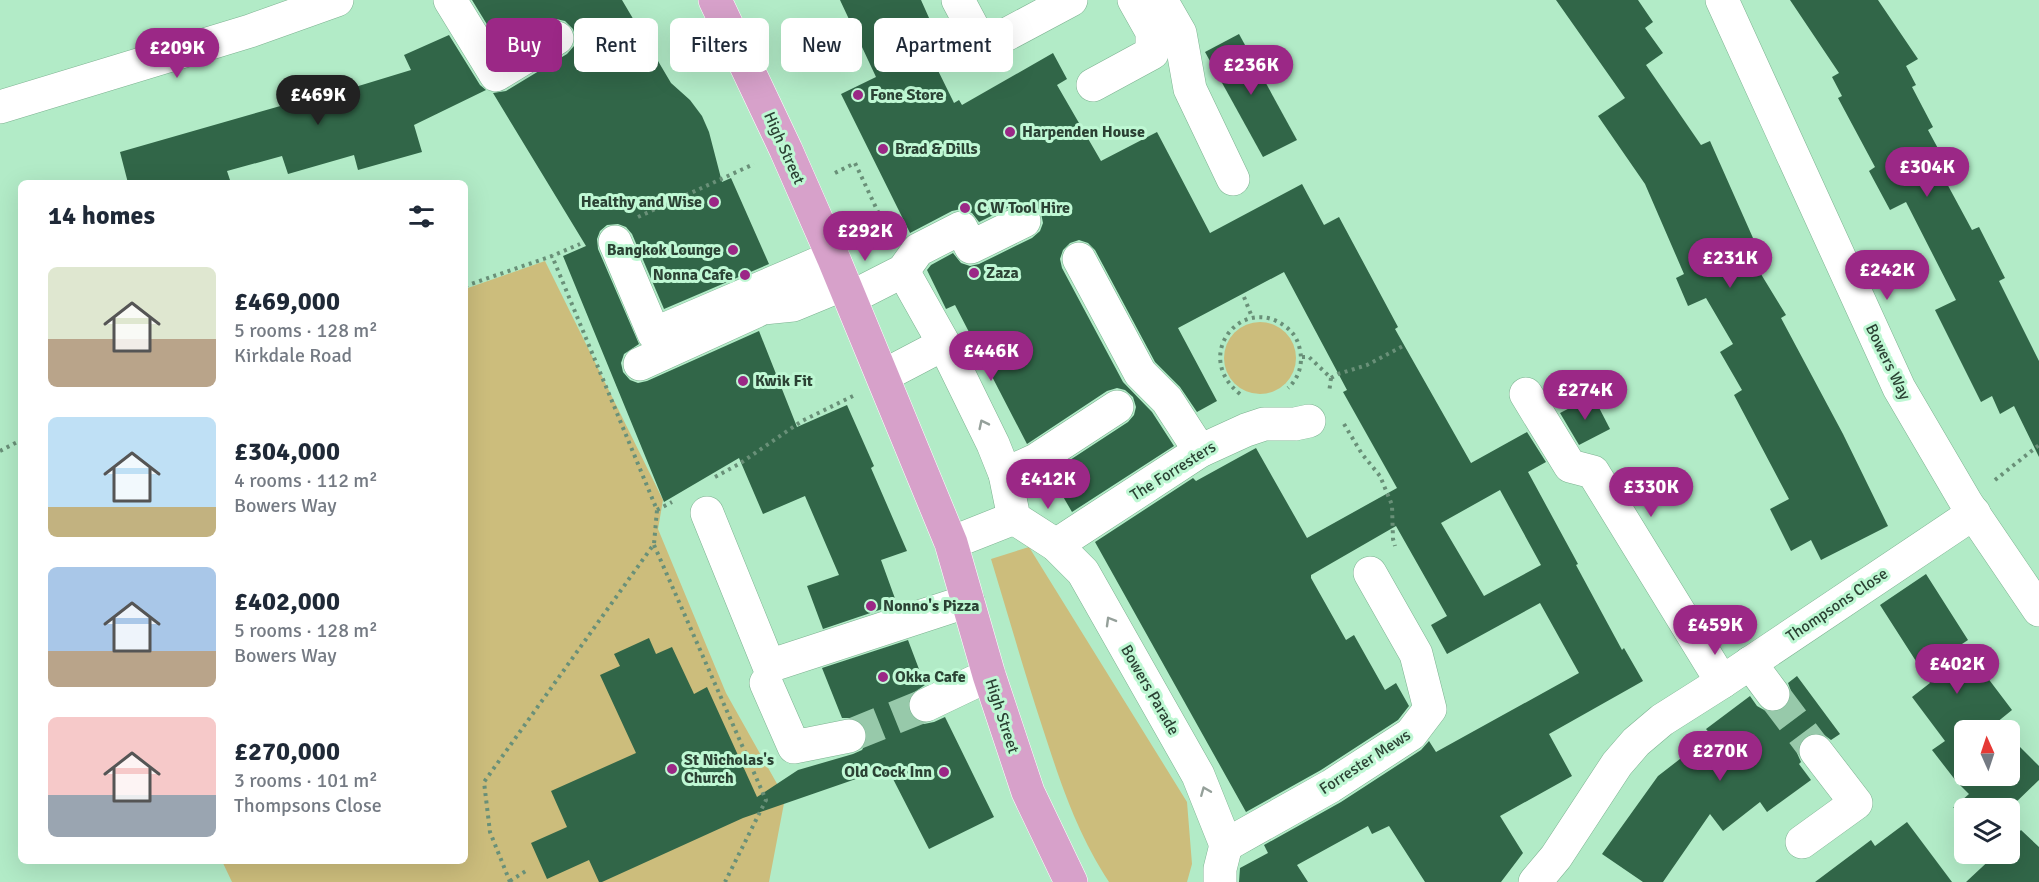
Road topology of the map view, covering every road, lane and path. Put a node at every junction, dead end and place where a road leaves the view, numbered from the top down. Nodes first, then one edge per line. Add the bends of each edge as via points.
1 (337, 0) edge
2 (450, 0) edge
3 (715, 0) edge
4 (958, 0) edge
5 (1071, 0) edge
6 (1134, 0) edge
7 (1161, 0) edge
8 (1722, 0) edge
9 (486, 59) edge
10 (1093, 85) dead end
11 (0, 107) edge
12 (1233, 179) dead end
13 (803, 189) junction
14 (1024, 221) dead end
15 (615, 242) dead end
16 (552, 256) dead end
17 (1079, 259) dead end
18 (903, 271) junction
19 (843, 280) junction
20 (1244, 297) dead end
21 (1252, 317) junction
22 (944, 344) junction
23 (1403, 346) dead end
24 (1302, 357) junction
25 (640, 364) dead end
26 (883, 376) junction
27 (1331, 378) junction
28 (1282, 393) dead end
29 (1526, 394) dead end
30 (1248, 396) dead end
31 (1117, 407) dead end
32 (1327, 414) junction
33 (18, 442) edge
34 (2039, 445) edge
35 (0, 451) edge
36 (1200, 451) junction
37 (1005, 474) junction
38 (707, 497) joint
39 (678, 499) dead end
40 (1970, 508) junction
41 (657, 510) junction
42 (1014, 518) junction
43 (951, 543) junction
44 (654, 544) junction
45 (1056, 545) junction
46 (1397, 549) dead end
47 (1370, 573) dead end
48 (968, 601) junction
49 (2039, 610) edge
50 (1750, 663) junction
51 (989, 675) junction
52 (1722, 682) junction
53 (766, 683) dead end
54 (1773, 694) tunnel mouth
55 (926, 705) tunnel mouth
56 (849, 736) tunnel mouth
57 (1816, 751) tunnel mouth
58 (1802, 842) dead end
59 (1226, 845) junction
60 (529, 869) dead end
61 (510, 881) edge
62 (725, 882) edge
63 (1071, 882) edge
64 (1220, 882) edge
65 (1535, 882) edge

1 - 11 street via 250,31
2 - 9 street
3 - 13 main road, High Street
4 - 5 street via 983,47
6 - 10 street via 1152,32 1152,53
7 - 12 street via 1180,33 1190,90
8 - 40 street, Bowers Way via 1899,388
13 - 18 path via 855,163
13 - 19 main road, High Street
14 - 18 street via 971,247 961,228 918,250
15 - 19 street via 654,334
16 - 41 path
17 - 36 street via 1140,373 1167,400
18 - 19 street
18 - 22 street
19 - 25 street via 794,305 763,308
19 - 26 main road, High Street
20 - 21 path
21 - 24 path via 1280,322 1299,343
21 - 30 path via 1228,332 1219,359 1230,385
22 - 26 street
37 -> 22 street
23 - 27 path
24 - 27 path via 1309,357
24 - 28 path via 1300,371
26 - 38 path via 802,421 739,464
26 - 43 main road, High Street
27 - 32 path
29 - 52 street via 1570,466 1593,472
31 - 37 street via 1036,460
32 - 36 street, The Forresters via 1295,424 1264,424
32 - 46 path via 1380,476 1392,505
33 - 35 path
34 - 40 path
36 - 45 street, The Forresters
37 - 42 street
38 - 48 street via 769,666
39 - 41 path
40 - 49 street, Bowers Way
40 - 50 street, Thompsons Close
41 - 44 path
42 - 43 street
42 - 45 street
43 - 48 main road, High Street
44 - 61 path via 484,782 490,832
44 - 62 path via 766,800
59 -> 45 street, Bowers Parade via 1187,754 1083,572
47 - 59 street, Forrester Mews via 1416,654 1430,709 1411,734 1331,786
48 - 51 main road, High Street
50 - 52 street, Thompsons Close
50 - 54 street
51 - 55 street
51 - 63 main road, High Street via 1028,792
52 - 65 street, Thompsons Close via 1662,720 1636,742
53 - 56 street via 794,747
57 - 58 street via 1856,802
59 - 64 street
60 - 61 path

